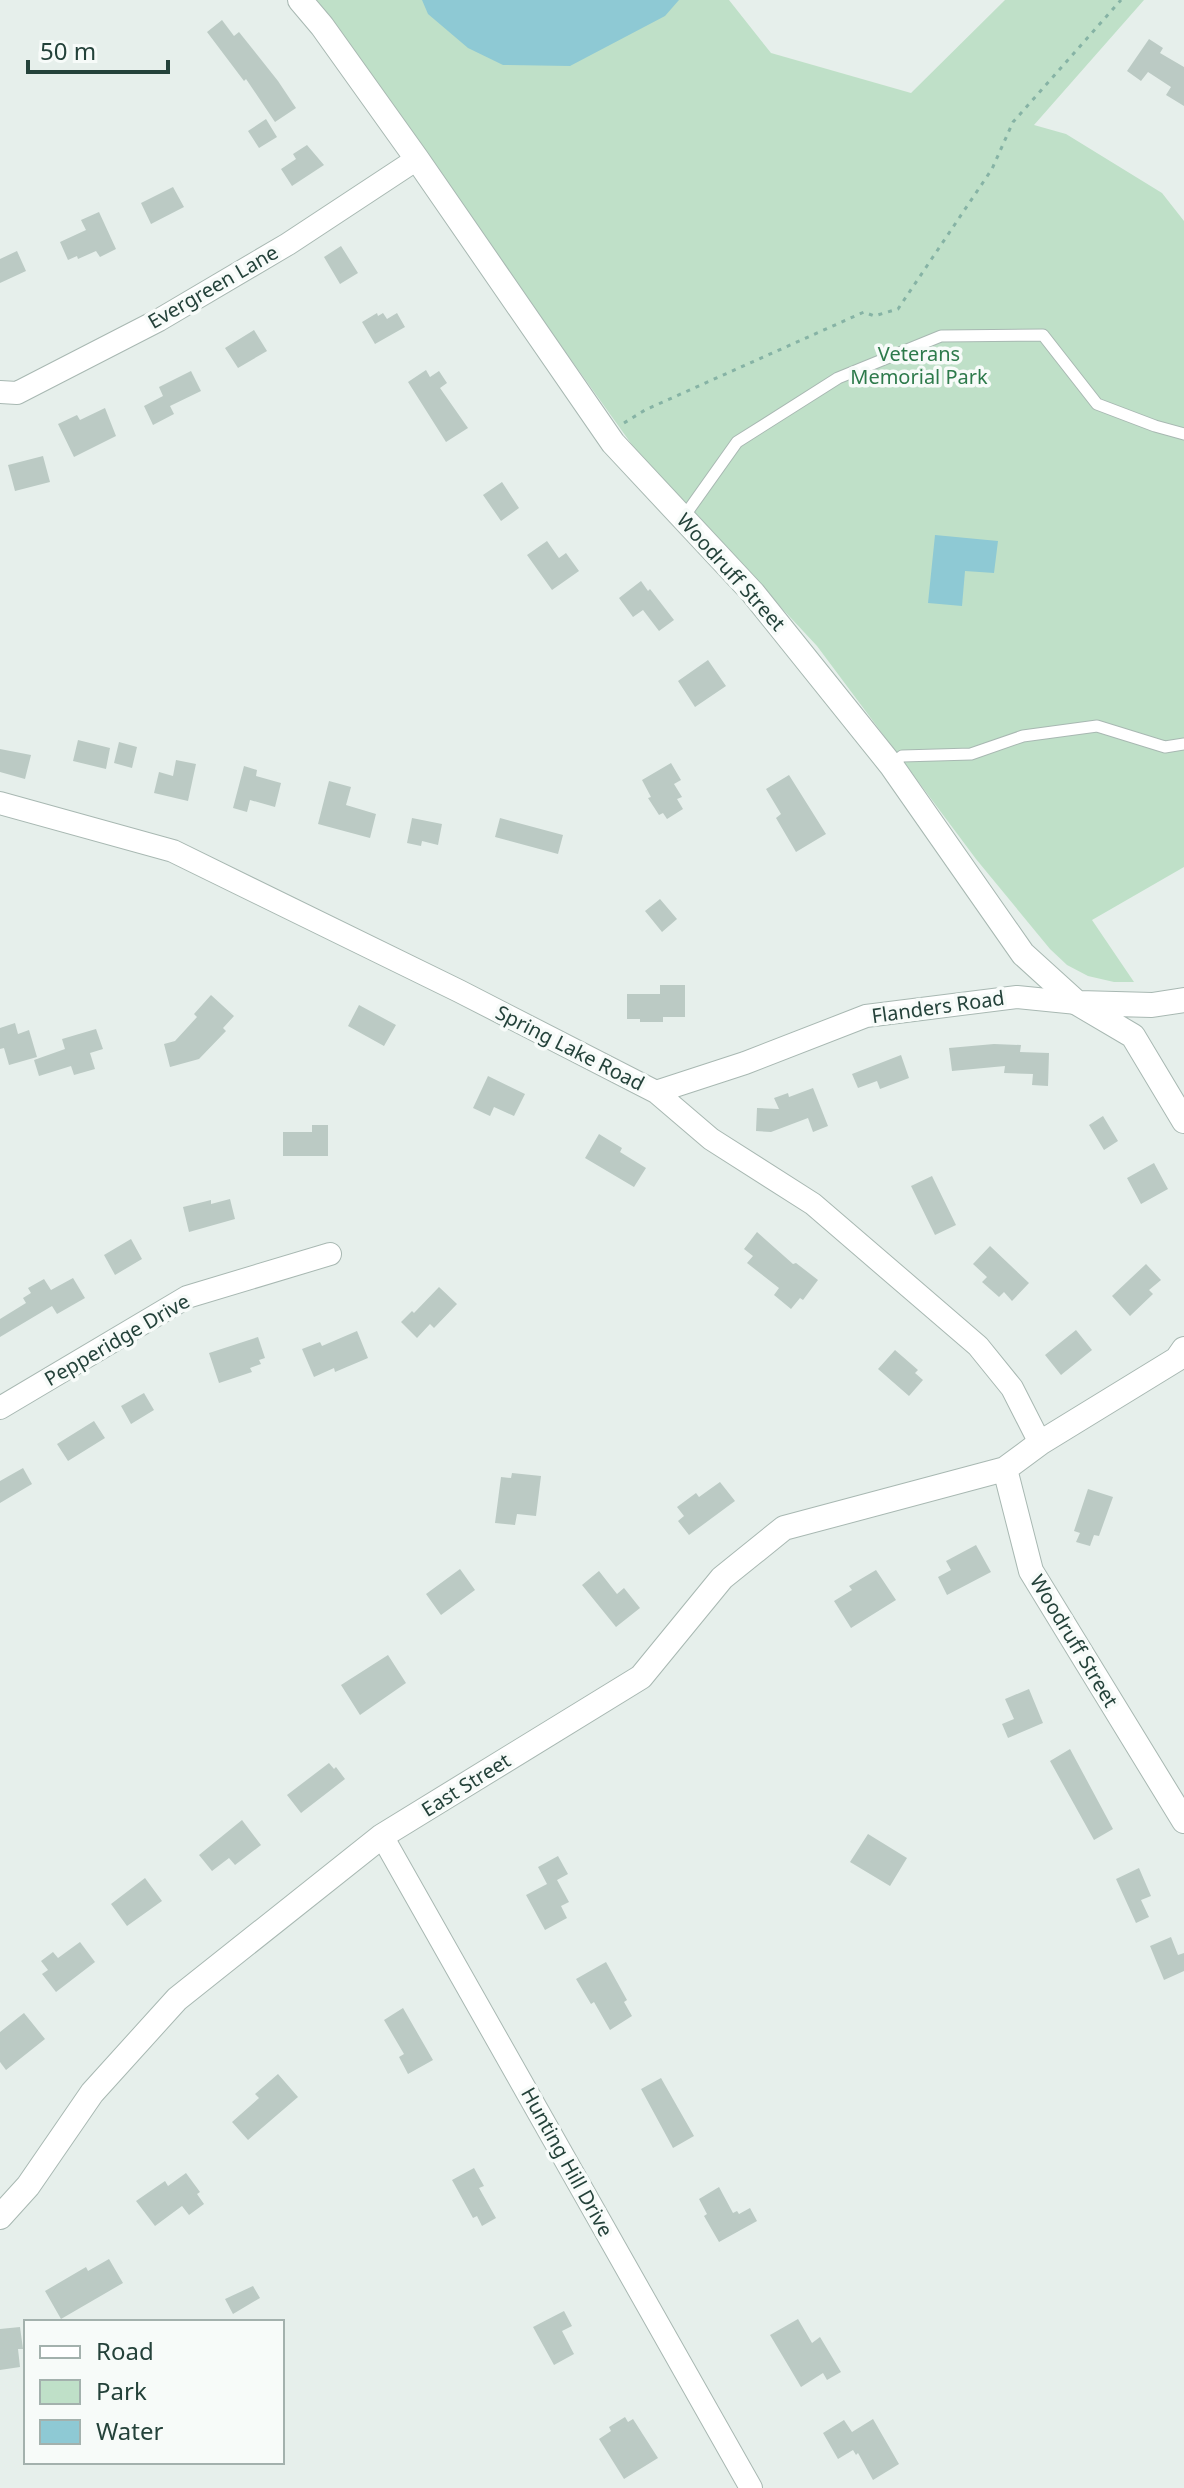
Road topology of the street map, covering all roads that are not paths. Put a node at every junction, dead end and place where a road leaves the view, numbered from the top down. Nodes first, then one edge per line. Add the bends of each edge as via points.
1 (300, 0) edge
2 (417, 159) junction
3 (0, 392) edge
4 (1184, 434) edge
5 (683, 518) junction
6 (1184, 744) edge
7 (891, 765) junction
8 (0, 803) edge
9 (1184, 1000) edge
10 (1077, 1003) junction
11 (656, 1092) junction
12 (1184, 1121) edge
13 (330, 1254) dead end
14 (1184, 1349) edge
15 (0, 1408) edge
16 (1040, 1443) junction
17 (1005, 1469) junction
18 (1184, 1821) edge
19 (382, 1836) junction
20 (0, 2217) edge
21 (751, 2488) edge

1 - 2 street, Woodruff Street
2 - 3 street, Evergreen Lane via 159,320 17,393
2 - 5 street, Woodruff Street via 607,434
4 - 5 lane via 1097,404 1043,335 941,336 838,378 737,442
5 - 7 street, Woodruff Street via 753,593
6 - 7 lane via 1165,747 1097,726 1023,736 971,754 902,756
7 - 10 street, Woodruff Street via 1023,954
8 - 11 street, Spring Lake Road via 173,851
9 - 10 street, Flanders Road via 1152,1005
10 - 11 street, Flanders Road via 1017,997 866,1016
10 - 12 street, Woodruff Street via 1133,1036
11 - 16 street, Spring Lake Road via 711,1139 813,1204 978,1346 1012,1388
13 - 15 street, Pepperidge Drive via 187,1297
14 - 16 street via 1177,1359
16 - 17 street
17 - 18 street, Woodruff Street via 1031,1571
17 - 19 street, East Street via 784,1528 722,1578 641,1677
19 - 20 street, East Street via 177,1999 92,2093 28,2186
19 - 21 street, Hunting Hill Drive

